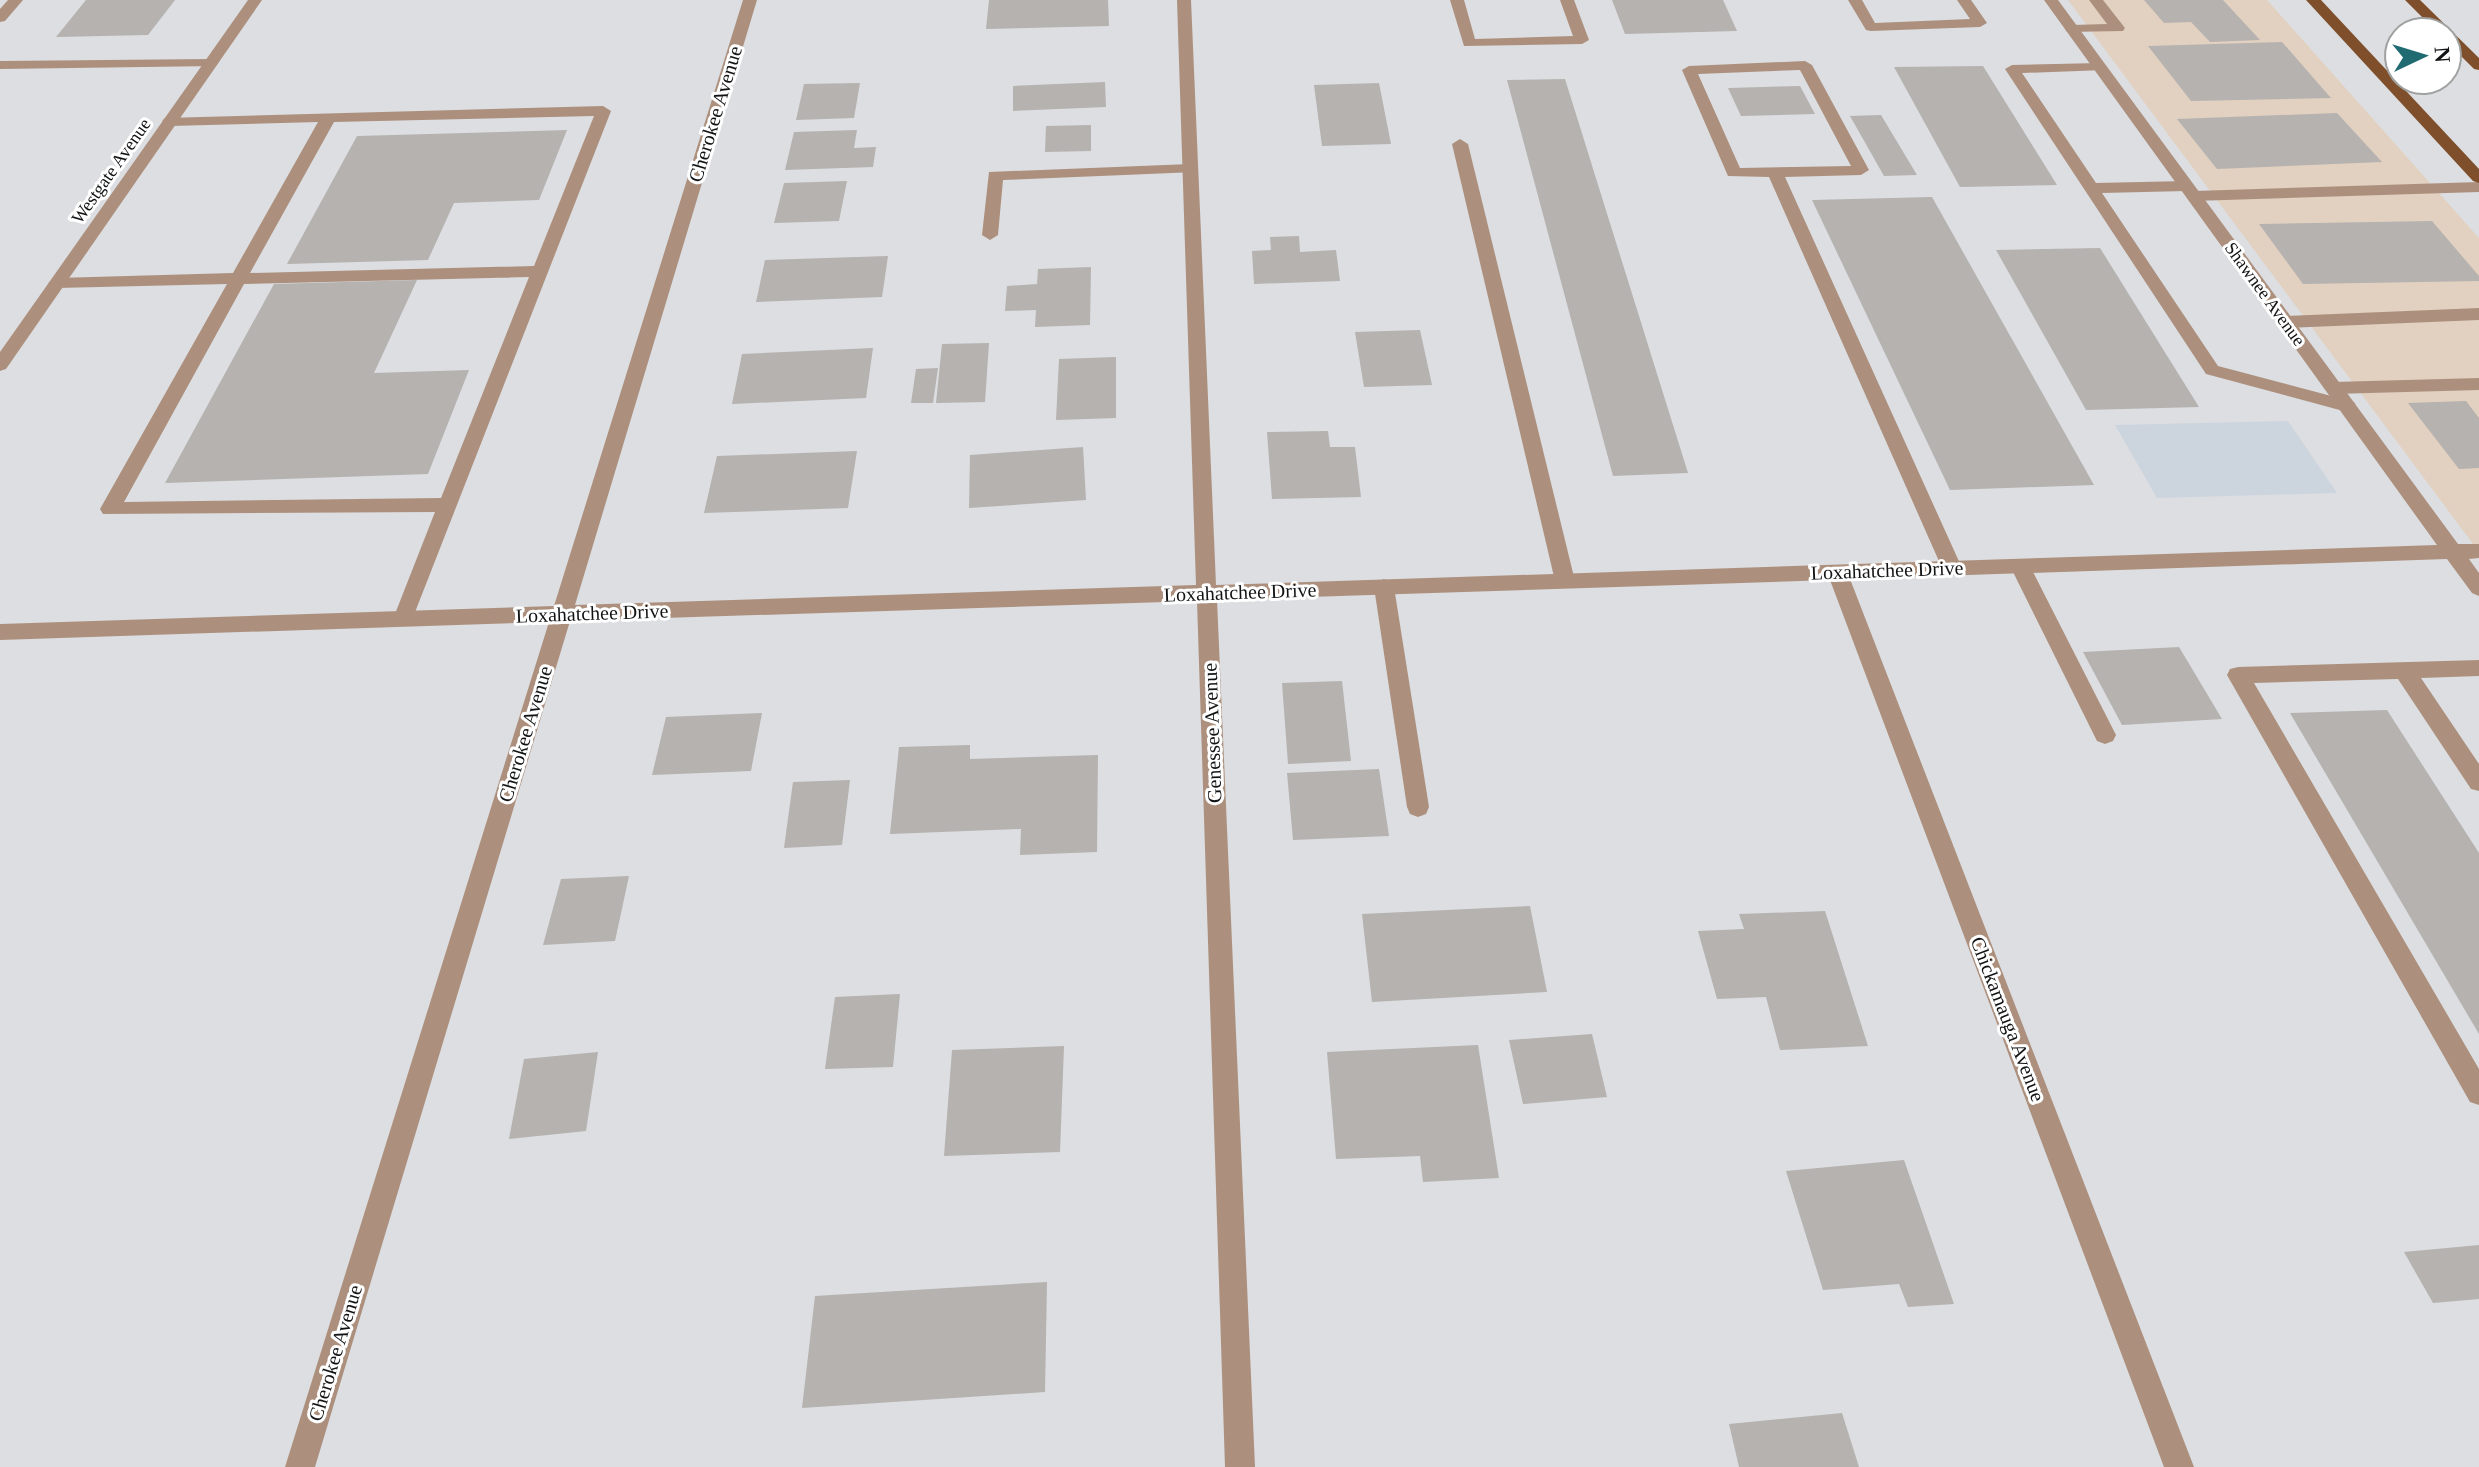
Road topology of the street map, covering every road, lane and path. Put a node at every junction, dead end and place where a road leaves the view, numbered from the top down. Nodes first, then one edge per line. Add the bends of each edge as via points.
1 (16, 0) edge
2 (255, 0) edge
3 (750, 0) edge
4 (1184, 0) edge
5 (1457, 0) edge
6 (1567, 0) edge
7 (1855, 0) edge
8 (1964, 0) edge
9 (2051, 0) edge
10 (2096, 0) edge
11 (2313, 0) edge
12 (2412, 0) edge
13 (2428, 16) edge
14 (0, 18) edge
15 (2072, 29) junction
16 (2463, 50) edge
17 (211, 63) junction
18 (0, 65) edge
19 (2479, 66) edge
20 (2100, 67) junction
21 (328, 118) junction
22 (170, 121) junction
23 (1460, 144) dead end
24 (1190, 169) junction
25 (1775, 172) junction
26 (2479, 178) edge
27 (2479, 187) edge
28 (2091, 188) junction
29 (2190, 191) junction
30 (990, 235) dead end
31 (540, 271) junction
32 (239, 277) junction
33 (57, 283) junction
34 (2479, 314) edge
35 (2285, 322) junction
36 (0, 365) edge
37 (2479, 384) edge
38 (2333, 388) junction
39 (2347, 406) junction
40 (448, 505) junction
41 (2479, 551) edge
42 (2453, 552) junction
43 (2020, 566) junction
44 (1952, 568) junction
45 (1837, 572) junction
46 (1565, 581) junction
47 (1384, 587) junction
48 (2479, 588) edge
49 (1207, 593) junction
50 (562, 614) junction
51 (403, 619) junction
52 (0, 632) edge
53 (2479, 668) edge
54 (2404, 670) junction
55 (2105, 735) dead end
56 (2479, 782) edge
57 (1418, 807) dead end
58 (2479, 1093) edge
59 (300, 1467) edge
60 (1240, 1467) edge
61 (2179, 1467) edge

1 - 14 street
2 - 17 street, Westgate Avenue
3 - 50 street, Cherokee Avenue
4 - 24 street, Genessee Avenue
5 - 6 street via 1469,43 1582,40
7 - 8 street via 1871,27 1980,23
9 - 15 street, Shawnee Avenue
10 - 15 street via 2118,28
11 - 26 main road
12 - 13 main road
15 - 20 street, Shawnee Avenue
16 - 19 main road
17 - 18 street
17 - 22 street, Westgate Avenue
20 - 28 street via 2012,69
20 - 29 street, Shawnee Avenue
21 - 22 street
21 - 31 street via 603,111
21 - 32 street
22 - 33 street, Westgate Avenue
23 - 46 street
24 - 30 street via 995,175
24 - 49 street, Genessee Avenue
25 - 25 street via 1861,170 1805,65 1689,70 1734,173
25 - 44 street
27 - 29 street
28 - 29 street
28 - 39 street via 2212,370
29 - 35 street, Shawnee Avenue
31 - 32 street
31 - 40 street
32 - 33 street
32 - 40 street via 110,509
33 - 36 street, Westgate Avenue
34 - 35 street
35 - 38 street, Shawnee Avenue
37 - 38 street
38 - 39 street, Shawnee Avenue
39 - 42 street, Shawnee Avenue
40 - 51 street
41 - 42 street, Loxahatchee Drive
42 - 43 street, Loxahatchee Drive
42 - 48 street, Shawnee Avenue
43 - 44 street, Loxahatchee Drive
43 - 55 street
44 - 45 street, Loxahatchee Drive
45 - 46 street, Loxahatchee Drive
45 - 61 street, Chickamauga Avenue
46 - 47 street, Loxahatchee Drive
47 - 49 street, Loxahatchee Drive
47 - 57 street
49 - 50 street, Loxahatchee Drive
49 - 60 street, Genessee Avenue
50 - 51 street, Loxahatchee Drive
50 - 59 street, Cherokee Avenue
51 - 52 street, Loxahatchee Drive
53 - 54 street
54 - 56 street
54 - 58 street via 2238,675

